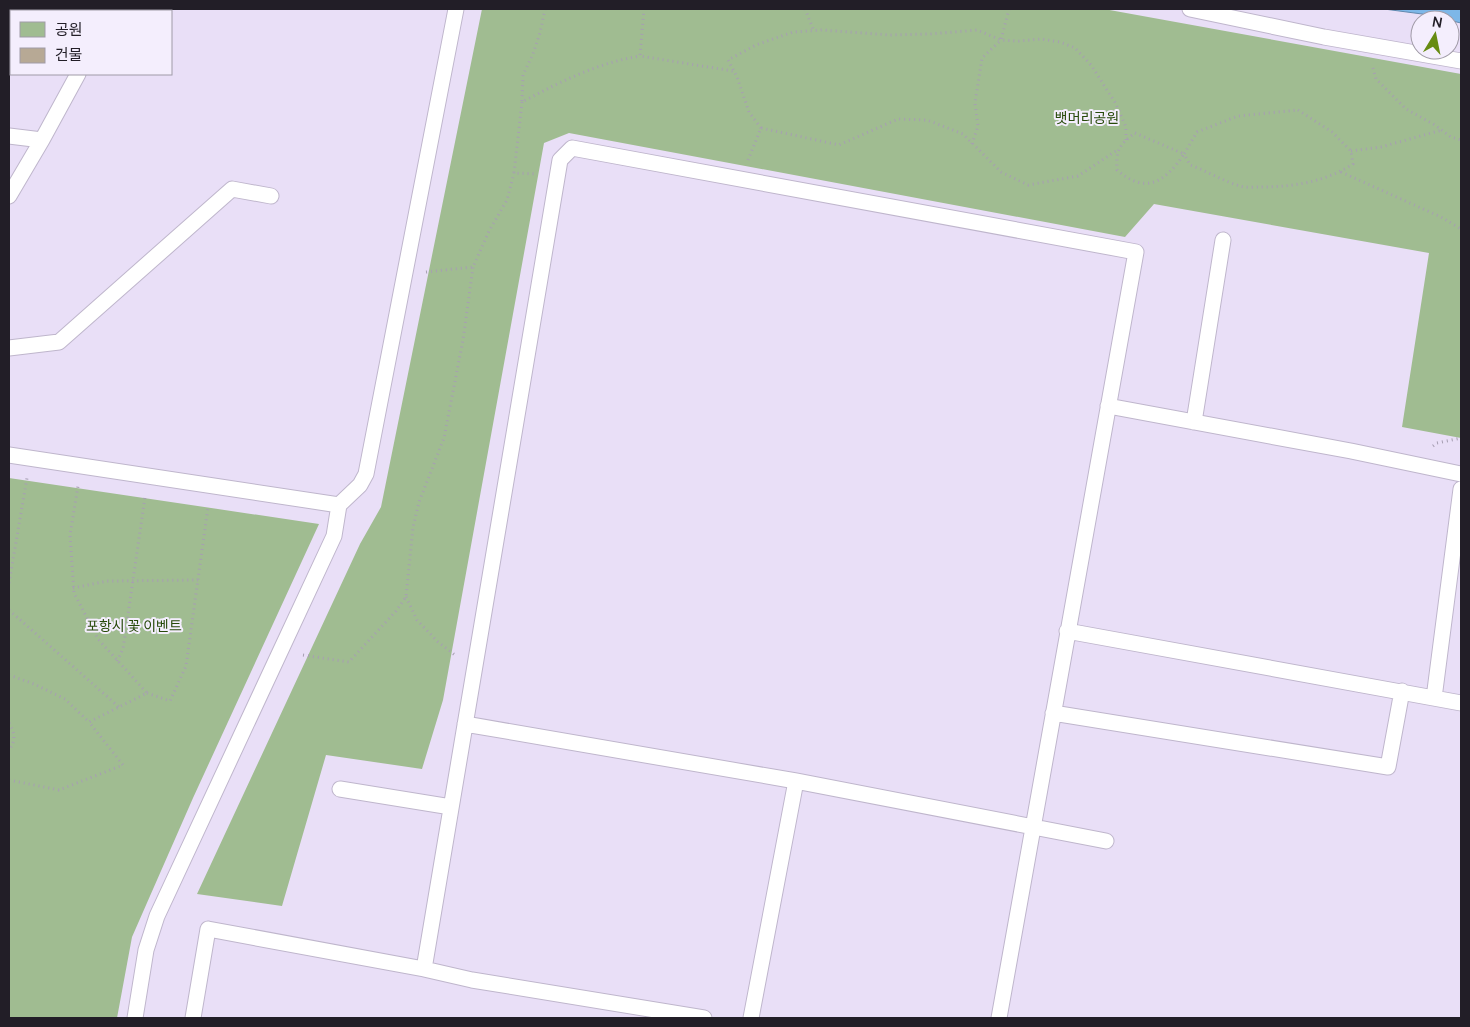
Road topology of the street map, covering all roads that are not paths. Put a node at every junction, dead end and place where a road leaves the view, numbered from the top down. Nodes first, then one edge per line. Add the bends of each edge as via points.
1 (456, 9) edge
2 (1190, 9) edge
3 (1461, 61) edge
4 (77, 75) edge
5 (9, 136) edge
6 (42, 140) junction
7 (9, 196) edge
8 (272, 196) dead end
9 (1223, 240) dead end
10 (9, 348) edge
11 (1108, 406) junction
12 (1194, 422) junction
13 (9, 455) edge
14 (1461, 474) edge
15 (1461, 489) edge
16 (339, 505) junction
17 (1067, 632) junction
18 (1402, 692) junction
19 (1434, 698) junction
20 (1461, 703) edge
21 (1052, 713) junction
22 (465, 724) junction
23 (796, 781) junction
24 (340, 789) dead end
25 (451, 807) junction
26 (1032, 826) junction
27 (1106, 841) dead end
28 (424, 969) junction
29 (135, 1018) edge
30 (193, 1018) edge
31 (704, 1018) edge
32 (751, 1018) edge
33 (999, 1018) edge

1 - 16 lane via 366,474 360,485
2 - 3 lane
4 - 6 lane
5 - 6 lane
6 - 7 lane
8 - 10 lane via 232,189 59,342
9 - 12 lane
11 - 12 lane
11 - 17 lane
11 - 22 lane via 1136,252 572,148 560,160 557,175
12 - 14 lane
13 - 16 lane
15 - 19 lane
16 - 29 lane via 334,536 157,916 146,950
17 - 18 lane
17 - 21 lane
18 - 19 lane
18 - 21 lane via 1388,767
19 - 20 lane
21 - 26 lane
22 - 23 lane
22 - 25 lane
23 - 26 lane
23 - 32 lane
24 - 25 lane
25 - 28 lane
26 - 27 lane
26 - 33 lane
28 - 30 lane via 208,929
28 - 31 lane via 472,980

